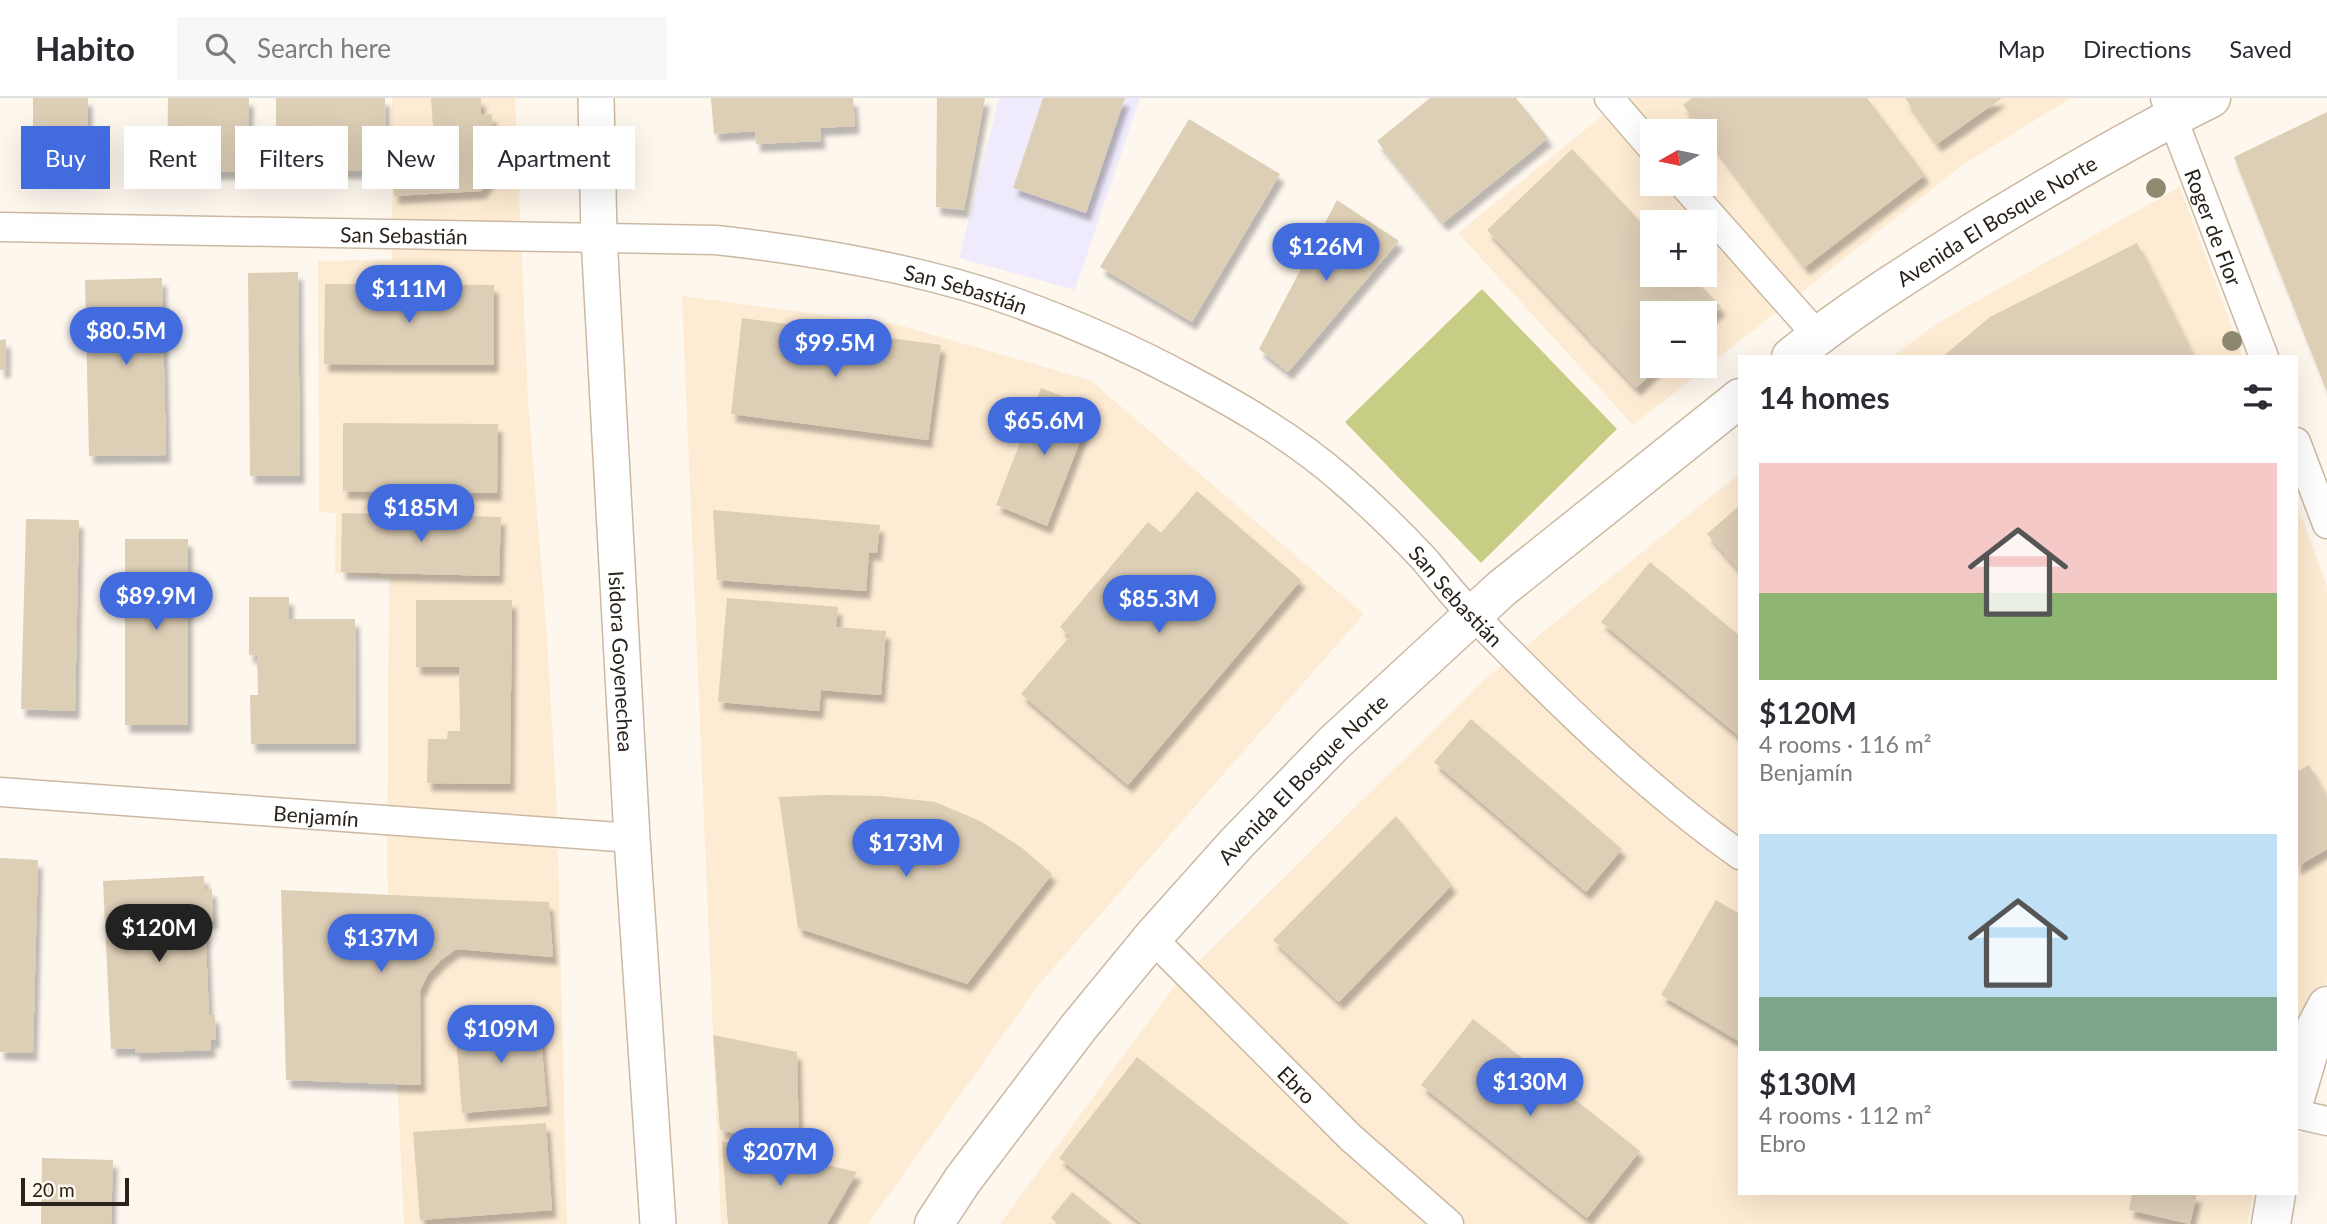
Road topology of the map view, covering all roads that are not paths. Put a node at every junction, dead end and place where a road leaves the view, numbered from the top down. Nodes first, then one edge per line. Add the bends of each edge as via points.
1 (596, 98) edge
2 (1609, 98) edge
3 (2211, 98) edge
4 (2169, 107) edge
5 (1640, 134) edge
6 (1693, 196) edge
7 (0, 227) edge
8 (599, 237) junction
9 (1804, 346) edge
10 (2263, 355) edge
11 (1738, 400) edge
12 (2298, 447) edge
13 (2327, 524) edge
14 (1471, 614) junction
15 (0, 792) edge
16 (632, 838) junction
17 (1738, 853) edge
18 (1152, 938) junction
19 (2327, 1006) edge
20 (2298, 1088) edge
21 (2298, 1114) edge
22 (2327, 1121) edge
23 (2276, 1195) edge
24 (658, 1224) edge
25 (934, 1224) edge
26 (1449, 1224) edge
27 (2271, 1224) edge

1 - 8 street, Isidora Goyenechea
2 - 5 street
3 - 4 main road, Avenida El Bosque Norte
4 - 9 main road, Avenida El Bosque Norte via 2131,138 1913,270
4 - 10 street, Roger de Flor
6 - 9 street
7 - 8 street, San Sebastián
8 - 14 street, San Sebastián via 716,240 812,254 954,284 1071,323 1159,364 1276,429 1362,498
8 - 16 street, Isidora Goyenechea
11 - 14 main road, Avenida El Bosque Norte
12 - 13 street
14 - 17 street, San Sebastián via 1612,750
14 - 18 main road, Avenida El Bosque Norte via 1334,743
15 - 16 street, Benjamín
16 - 24 street, Isidora Goyenechea
18 - 25 main road, Avenida El Bosque Norte via 1019,1104
18 - 26 street, Ebro via 1350,1137
19 - 20 main road
21 - 22 street
23 - 27 main road

